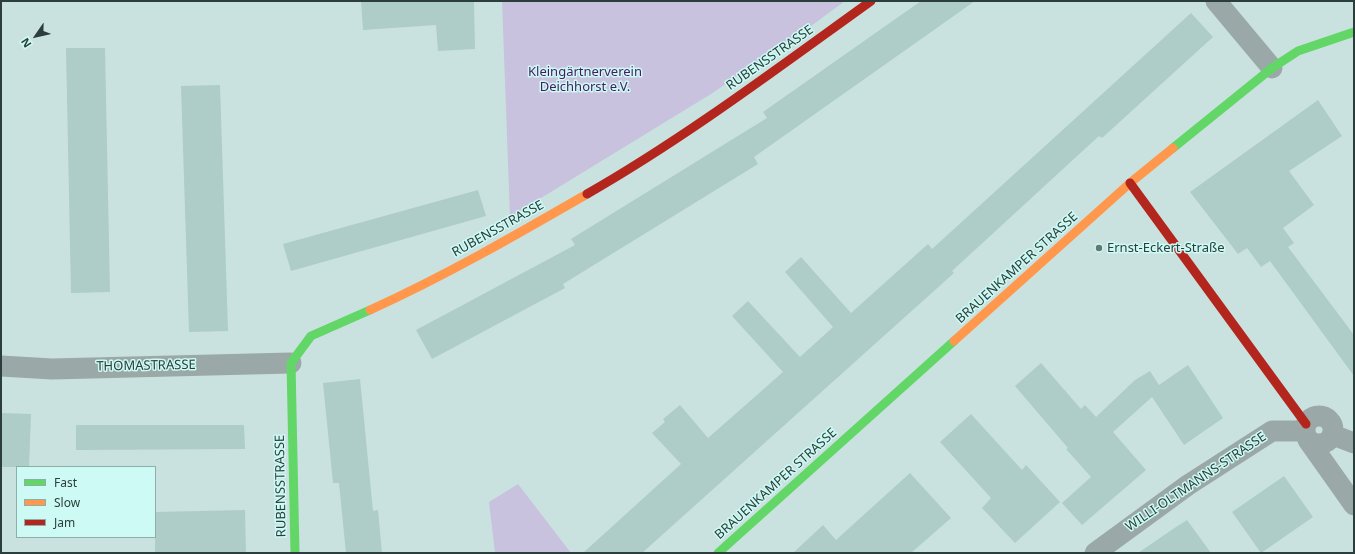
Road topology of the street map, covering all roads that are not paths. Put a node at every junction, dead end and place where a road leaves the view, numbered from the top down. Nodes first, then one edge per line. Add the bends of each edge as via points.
1 (871, 1) edge
2 (1216, 1) edge
3 (1354, 32) edge
4 (1272, 68) junction
5 (1130, 183) junction
6 (291, 363) junction
7 (1, 366) edge
8 (1306, 432) junction
9 (1354, 443) edge
10 (1354, 505) edge
11 (295, 553) edge
12 (718, 553) edge
13 (1095, 553) edge

1 - 6 street, RUBENSSTRASSE via 704,120 605,184 401,296 311,336
2 - 4 street
3 - 4 street, BRAUENKAMPER STRASSE via 1298,51
4 - 5 street, BRAUENKAMPER STRASSE
5 - 8 street
5 - 12 street, BRAUENKAMPER STRASSE
6 - 7 street, THOMASTRASSE via 52,369
6 - 11 street, RUBENSSTRASSE
8 - 9 street via 1311,418 1325,417 1330,421 1333,435
8 - 10 street
8 - 13 street, WILLI-OLTMANNS-STRASSE via 1272,430 1188,485

